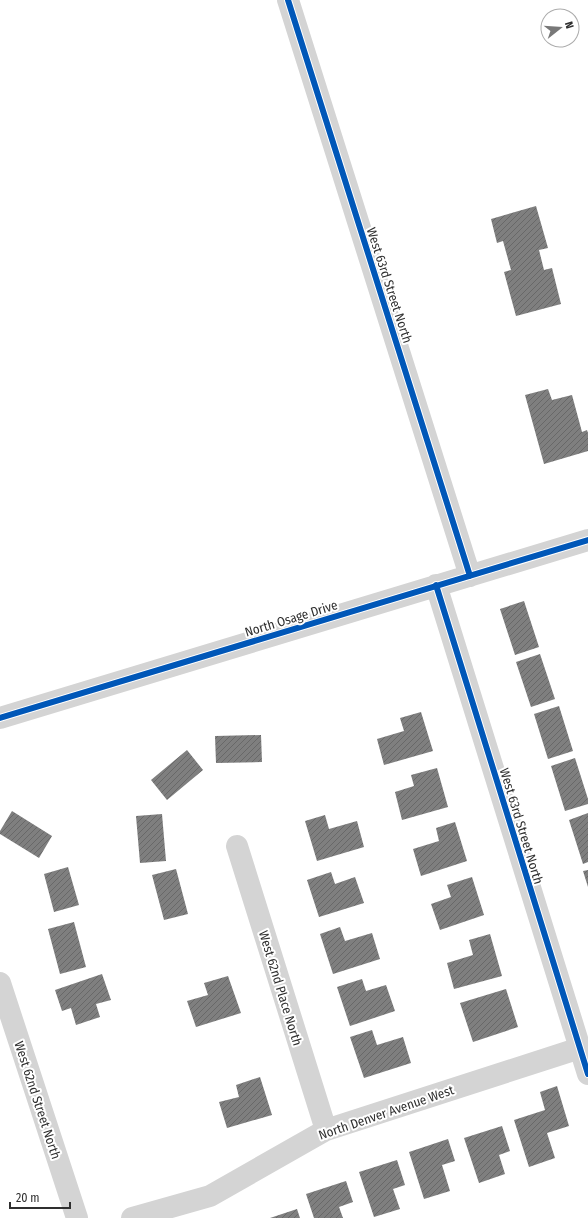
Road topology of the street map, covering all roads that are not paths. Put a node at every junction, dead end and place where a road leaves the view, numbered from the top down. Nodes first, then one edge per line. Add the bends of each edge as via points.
1 (288, 0) edge
2 (588, 540) edge
3 (470, 576) junction
4 (436, 585) junction
5 (0, 718) edge
6 (237, 846) dead end
7 (0, 983) edge
8 (580, 1048) junction
9 (588, 1074) edge
10 (326, 1130) junction
11 (77, 1218) edge
12 (132, 1218) edge

1 - 3 street, West 63rd Street North
2 - 3 street, North Osage Drive
3 - 4 street, North Osage Drive
4 - 5 street, North Osage Drive
4 - 8 street, West 63rd Street North
6 - 10 street, West 62nd Place North
7 - 11 street, West 62nd Street North
8 - 9 street, West 63rd Street North
8 - 10 street, North Denver Avenue West
10 - 12 street, North Denver Avenue West via 210,1196

